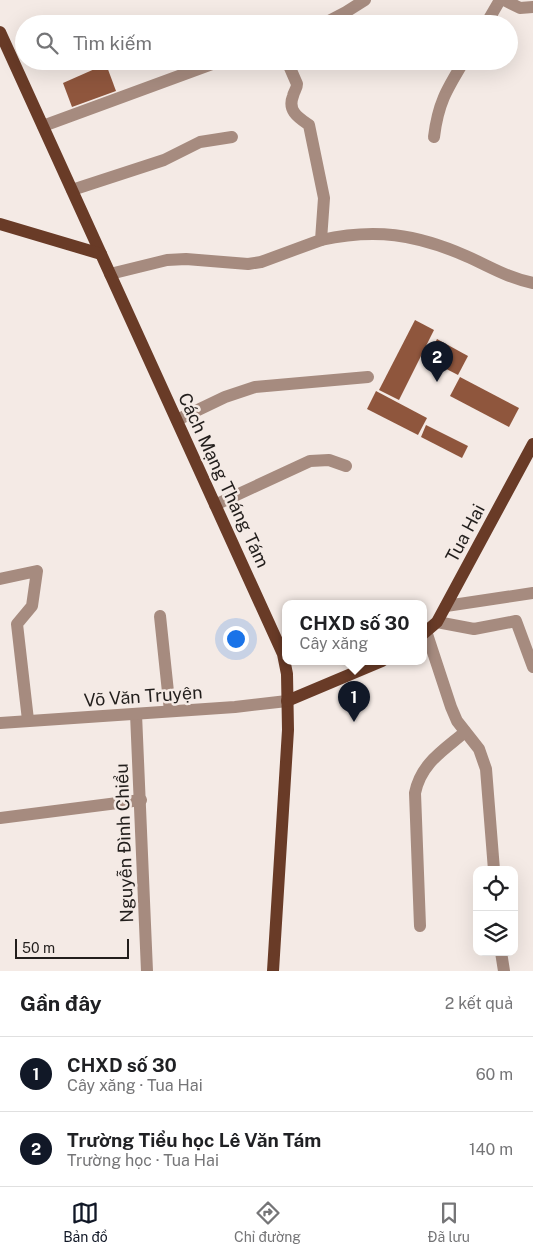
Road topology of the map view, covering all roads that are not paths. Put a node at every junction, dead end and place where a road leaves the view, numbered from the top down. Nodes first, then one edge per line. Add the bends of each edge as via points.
1 (365, 0) edge
2 (502, 0) edge
3 (533, 7) edge
4 (340, 15) edge
5 (492, 15) edge
6 (0, 32) edge
7 (15, 65) edge
8 (17, 70) edge
9 (195, 70) edge
10 (291, 70) edge
11 (459, 70) edge
12 (43, 126) junction
13 (232, 137) dead end
14 (434, 137) dead end
15 (72, 190) junction
16 (0, 224) edge
17 (321, 240) junction
18 (101, 254) junction
19 (110, 274) junction
20 (533, 283) edge
21 (368, 377) dead end
22 (177, 420) junction
23 (533, 444) edge
24 (346, 466) dead end
25 (215, 505) junction
26 (0, 579) edge
27 (533, 593) edge
28 (446, 606) junction
29 (160, 616) dead end
30 (437, 622) junction
31 (427, 631) edge
32 (427, 639) edge
33 (282, 652) edge
34 (284, 665) edge
35 (372, 665) edge
36 (533, 667) edge
37 (287, 701) junction
38 (170, 711) junction
39 (136, 714) junction
40 (28, 720) junction
41 (0, 723) edge
42 (465, 732) junction
43 (140, 800) junction
44 (0, 818) edge
45 (494, 866) edge
46 (420, 926) dead end
47 (502, 956) edge
48 (147, 971) edge
49 (273, 971) edge
50 (504, 971) edge

1 - 4 street
2 - 3 street via 520,8
2 - 5 street
6 - 7 main road, Cách Mạng Tháng Tám
8 - 12 main road, Cách Mạng Tháng Tám
9 - 12 street
10 - 17 street via 298,85 292,97 294,112 309,125 320,175 324,198
11 - 14 street via 442,98
12 - 15 main road, Cách Mạng Tháng Tám
13 - 15 street via 200,142 164,160
15 - 18 main road, Cách Mạng Tháng Tám
16 - 18 main road
17 - 19 street via 248,264 167,260
17 - 20 street via 361,232 387,233 446,248 502,274
18 - 19 main road, Cách Mạng Tháng Tám
19 - 22 main road, Cách Mạng Tháng Tám
21 - 22 street via 256,387 225,397
22 - 25 main road, Cách Mạng Tháng Tám
23 - 28 main road, Tua Hai
24 - 25 street via 329,460 310,461
25 - 33 main road, Cách Mạng Tháng Tám
26 - 40 street via 37,571 32,606 17,624
27 - 28 street
28 - 30 main road, Tua Hai
29 - 38 street
30 - 31 main road, Tua Hai
30 - 36 street via 474,629 516,621
32 - 42 street via 451,707
34 - 37 main road, Cách Mạng Tháng Tám
35 - 37 main road
37 - 38 street, Võ Văn Truyện
37 - 49 main road, Cách Mạng Tháng Tám
38 - 39 street, Võ Văn Truyện
39 - 40 street, Võ Văn Truyện
39 - 43 street, Nguyễn Đình Chiểu
40 - 41 street, Võ Văn Truyện
42 - 45 street via 478,749 486,769
42 - 46 street via 425,766 417,783
43 - 44 street
43 - 48 street, Nguyễn Đình Chiểu
47 - 50 street

